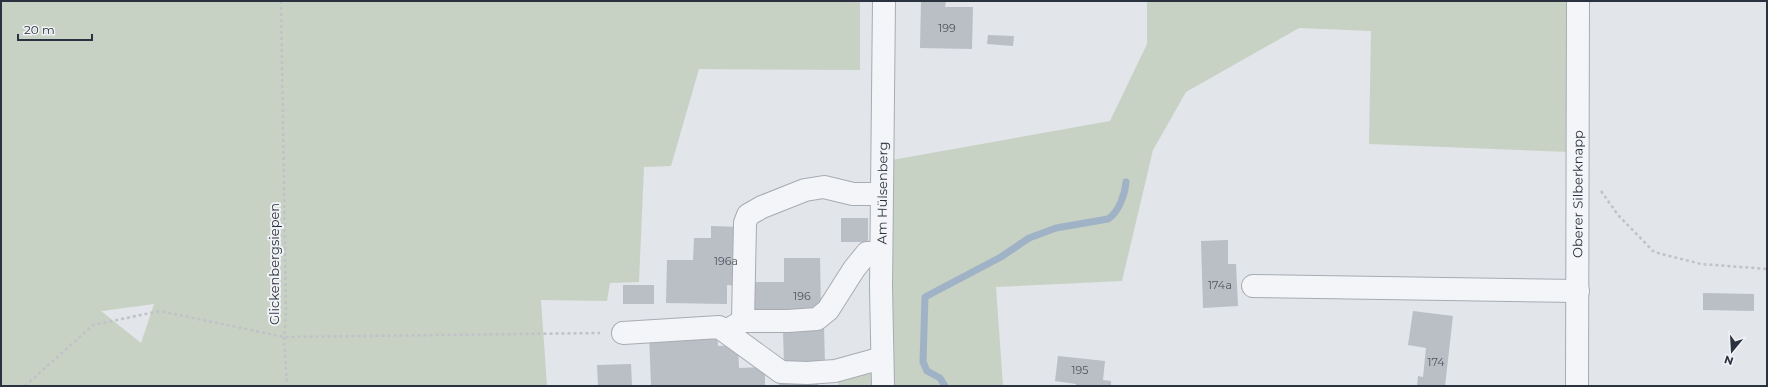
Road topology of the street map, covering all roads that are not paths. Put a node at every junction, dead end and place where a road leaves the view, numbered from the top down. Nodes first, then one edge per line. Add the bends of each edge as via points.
1 (884, 1) edge
2 (1578, 1) edge
3 (882, 194) junction
4 (881, 253) junction
5 (1253, 286) dead end
6 (1578, 291) junction
7 (734, 326) junction
8 (623, 333) road end
9 (882, 358) junction
10 (883, 386) edge
11 (1577, 386) edge

1 - 3 street, Am Hülsenberg
2 - 6 street, Oberer Silberknapp
3 - 4 street, Am Hülsenberg
3 - 7 street via 853,194 824,188 805,190 748,215
4 - 7 street via 867,253 828,310 817,319
4 - 9 street, Am Hülsenberg
5 - 6 street
6 - 11 street, Oberer Silberknapp
7 - 8 street
7 - 9 street via 780,372 835,371
9 - 10 street, Am Hülsenberg

